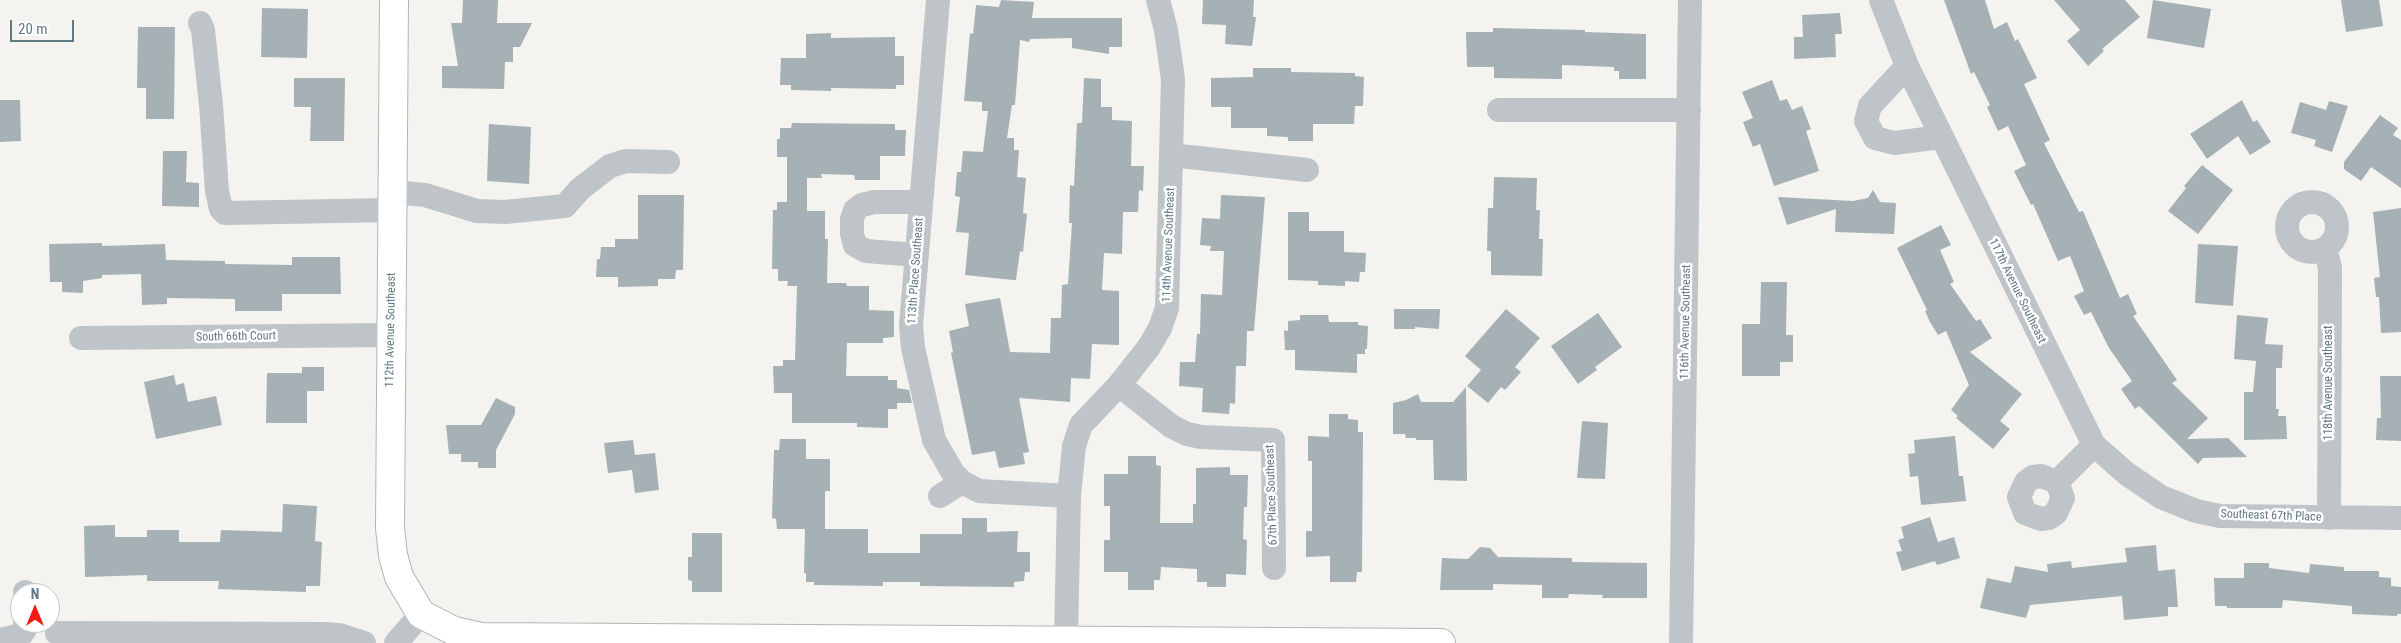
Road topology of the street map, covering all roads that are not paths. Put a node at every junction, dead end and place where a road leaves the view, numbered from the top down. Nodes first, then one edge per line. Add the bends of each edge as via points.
1 (394, 0) edge
2 (938, 0) edge
3 (1158, 0) edge
4 (1690, 0) edge
5 (1881, 0) edge
6 (200, 23) dead end
7 (1907, 66) junction
8 (1499, 110) dead end
9 (1689, 110) junction
10 (1941, 137) junction
11 (1171, 154) junction
12 (668, 162) dead end
13 (1307, 170) dead end
14 (392, 201) junction
15 (921, 202) junction
16 (2324, 248) dead end
17 (917, 255) junction
18 (391, 335) junction
19 (81, 338) dead end
20 (1119, 386) junction
21 (2094, 445) junction
22 (962, 482) junction
23 (2057, 482) dead end
24 (940, 496) dead end
25 (1069, 496) junction
26 (2329, 518) junction
27 (2401, 518) edge
28 (1274, 568) dead end
29 (421, 614) junction
30 (23, 633) edge
31 (57, 633) dead end
32 (0, 640) edge
33 (1066, 640) junction
34 (900, 642) edge
35 (364, 643) edge
36 (396, 643) edge
37 (1312, 643) edge
38 (1441, 643) edge
39 (1681, 643) edge

1 - 14 main road, 112th Avenue Southeast
2 - 15 street, 113th Place Southeast
3 - 11 street, 114th Avenue Southeast via 1172,59
4 - 9 street, 116th Avenue Southeast
5 - 7 street, 117th Avenue Southeast
6 - 14 street via 211,105 217,191 225,213
7 - 10 street, 117th Avenue Southeast
7 - 10 street via 1870,106 1866,121 1875,138 1894,144
8 - 9 street
9 - 39 street, 116th Avenue Southeast
10 - 21 street, 117th Avenue Southeast
11 - 13 street
11 - 20 street, 114th Avenue Southeast via 1167,308 1150,347
12 - 14 street via 626,161 610,166 580,189 565,206 505,212 477,211 425,195
14 - 18 main road, 112th Avenue Southeast
15 - 17 street, 113th Place Southeast
15 - 17 street via 874,202 855,210 852,219 855,245 866,251
16 - 26 street, 118th Avenue Southeast via 2330,267
17 - 22 street, 113th Place Southeast via 911,325 913,348 935,457
18 - 19 street, South 66th Court
18 - 29 main road, 112th Avenue Southeast via 390,528 399,577
20 - 25 street, 114th Avenue Southeast via 1082,426 1074,446
20 - 28 street, 67th Place Southeast via 1171,426 1187,434 1273,440
21 - 23 street
21 - 26 street, Southeast 67th Place via 2154,492 2196,511 2220,516
22 - 24 street
22 - 25 street, 113th Place Southeast via 990,493
25 - 33 street, 114th Avenue Southeast
26 - 27 street, Southeast 67th Place
29 - 34 main road via 454,631 481,637
29 - 36 street
30 - 32 street
31 - 35 street via 324,634
33 - 34 main road
33 - 37 main road
37 - 38 main road

